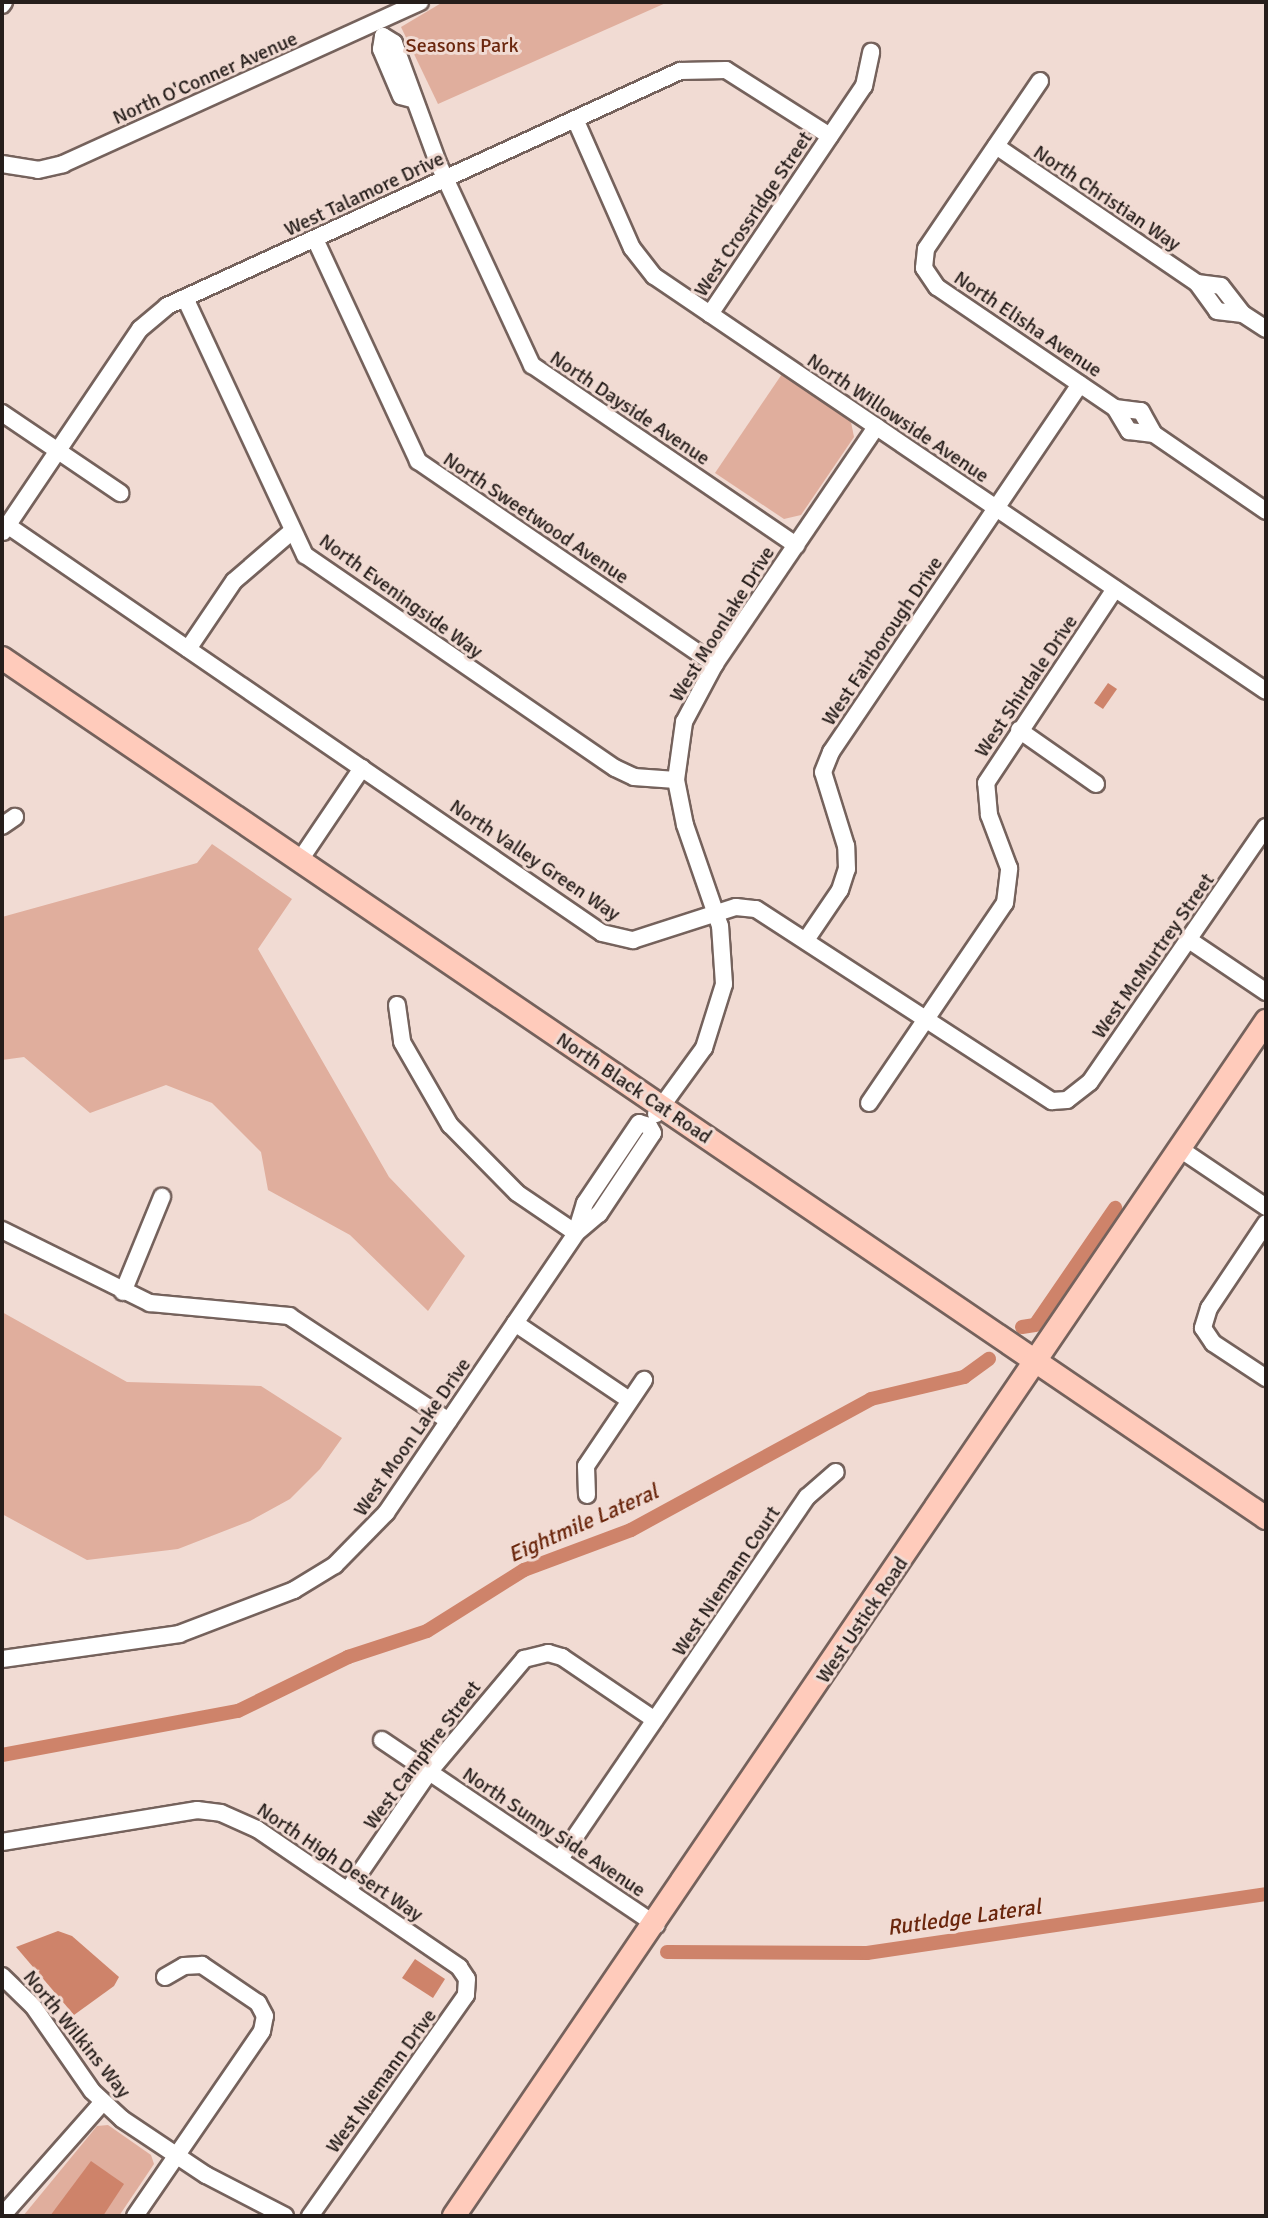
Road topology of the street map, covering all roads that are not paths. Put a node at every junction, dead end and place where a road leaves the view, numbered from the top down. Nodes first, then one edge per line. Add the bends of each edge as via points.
1 (420, 2) edge
2 (380, 29) junction
3 (871, 52) dead end
4 (1040, 81) dead end
5 (575, 119) junction
6 (830, 136) junction
7 (996, 146) junction
8 (2, 164) edge
9 (445, 179) junction
10 (315, 239) junction
11 (185, 298) junction
12 (710, 314) junction
13 (1266, 329) edge
14 (1080, 384) junction
15 (2, 413) edge
16 (876, 427) junction
17 (58, 451) junction
18 (120, 493) dead end
19 (997, 509) junction
20 (1266, 511) edge
21 (5, 529) edge
22 (291, 532) junction
23 (796, 545) junction
24 (1115, 589) junction
25 (188, 649) junction
26 (2, 658) edge
27 (715, 664) junction
28 (1266, 691) edge
29 (1019, 730) junction
30 (362, 768) junction
31 (676, 780) junction
32 (1096, 784) dead end
33 (1266, 827) edge
34 (300, 860) junction
35 (717, 912) junction
36 (806, 940) junction
37 (1189, 940) junction
38 (1266, 992) edge
39 (397, 1005) dead end
40 (925, 1020) junction
41 (1266, 1021) edge
42 (1067, 1100) joint
43 (869, 1103) dead end
44 (662, 1107) junction
45 (649, 1126) joint
46 (1180, 1149) junction
47 (162, 1197) dead end
48 (1266, 1207) edge
49 (1266, 1223) edge
50 (2, 1230) edge
51 (576, 1233) junction
52 (123, 1292) junction
53 (515, 1323) junction
54 (1036, 1363) junction
55 (1266, 1378) edge
56 (644, 1380) dead end
57 (629, 1400) junction
58 (449, 1421) junction
59 (836, 1472) dead end
60 (587, 1495) dead end
61 (1266, 1518) edge
62 (2, 1659) edge
63 (655, 1720) junction
64 (382, 1740) dead end
65 (429, 1772) junction
66 (2, 1842) edge
67 (560, 1859) junction
68 (348, 1890) junction
69 (656, 1925) junction
70 (459, 1967) joint
71 (165, 1977) dead end
72 (4, 1982) edge
73 (103, 2102) junction
74 (176, 2156) junction
75 (2, 2216) edge
76 (135, 2216) edge
77 (285, 2216) edge
78 (310, 2216) edge
79 (454, 2216) edge

1 - 2 street, North O'Conner Avenue
2 - 8 street, North O'Conner Avenue via 63,164 38,170
2 - 9 street, North Dayside Avenue via 394,43
3 - 6 street, West Crossridge Street via 864,86
4 - 7 street
5 - 6 street, West Talamore Drive via 680,71 712,67 741,76
5 - 9 street, West Talamore Drive
5 - 12 street, North Willowside Avenue via 640,261
6 - 12 street, West Crossridge Street
7 - 13 street, North Christian Way via 1197,283 1221,286 1243,314
7 - 14 street, North Elisha Avenue via 926,249 924,268 937,287
9 - 10 street, West Talamore Drive
9 - 23 street, North Dayside Avenue via 532,365
10 - 11 street, West Talamore Drive
10 - 27 street, North Sweetwood Avenue via 418,461
11 - 17 street, West Talamore Drive via 153,315 140,329
11 - 22 street, North Eveningside Way
12 - 16 street, North Willowside Avenue
14 - 19 street, West Fairborough Drive
14 - 20 street, North Elisha Avenue via 1115,408 1129,431 1154,434
15 - 17 street
16 - 19 street, North Willowside Avenue
16 - 23 street, West Moonlake Drive
17 - 18 street
17 - 21 street, West Talamore Drive
19 - 24 street, North Willowside Avenue
19 - 36 street, West Fairborough Drive via 831,752 823,772 846,846 847,869 840,890
21 - 25 street, North Valley Green Way
22 - 25 street via 234,581
22 - 31 street, North Eveningside Way via 322,568 598,758 634,777
23 - 27 street, West Moonlake Drive
24 - 28 street, North Willowside Avenue
24 - 29 street, West Shirdale Drive
25 - 30 street, North Valley Green Way
26 - 34 main road, North Black Cat Road
27 - 31 street, West Moonlake Drive via 684,722
29 - 32 street
29 - 40 street, West Shirdale Drive via 991,771 985,800 1009,868 1005,903
30 - 34 street
30 - 35 street, North Valley Green Way via 602,933 633,940
31 - 35 street, West Moonlake Drive via 685,825
33 - 37 street, West McMurtrey Street
34 - 44 main road, North Black Cat Road
35 - 36 street, North Valley Green Way via 756,909
35 - 44 street, West Moonlake Drive via 725,960 720,1010 704,1048
36 - 40 street, North Valley Green Way
37 - 38 street
37 - 42 street, West McMurtrey Street via 1090,1082
39 - 51 street via 402,1042 450,1125 517,1193
40 - 42 street, North Valley Green Way via 1036,1095
40 - 43 street, West Shirdale Drive
41 - 46 main road, West Ustick Road
44 - 45 street, West Moonlake Drive
44 - 54 main road, North Black Cat Road
45 - 51 street, West Moon Lake Drive via 653,1133 599,1214
46 - 48 street
46 - 54 main road, West Ustick Road
47 - 52 street
49 - 55 street via 1209,1308 1203,1328 1213,1343
50 - 52 street
51 - 53 street, West Moon Lake Drive
52 - 58 street via 173,1308 261,1310 289,1316
53 - 57 street
53 - 58 street, West Moon Lake Drive
54 - 61 main road, North Black Cat Road
54 - 69 main road, West Ustick Road
56 - 57 street
57 - 60 street via 586,1466
58 - 62 street, West Moon Lake Drive via 374,1528 315,1578 179,1634
59 - 63 street, West Niemann Court via 807,1497
63 - 65 street, West Campfire Street via 562,1657 536,1654 515,1667
63 - 67 street, West Niemann Court
64 - 65 street, North Sunny Side Avenue
65 - 67 street, North Sunny Side Avenue
65 - 68 street, West Campfire Street
66 - 68 street, North High Desert Way via 197,1810 245,1822
67 - 69 street, North Sunny Side Avenue
68 - 70 street, North High Desert Way
69 - 79 main road, West Ustick Road
70 - 78 street, West Niemann Drive via 467,1979 466,1995
71 - 74 street via 184,1966 202,1965 258,2003 265,2016 262,2031
72 - 73 street, North Wilkins Way
73 - 74 street, North Wilkins Way
73 - 75 street
74 - 76 street
74 - 77 street, North Wilkins Way

